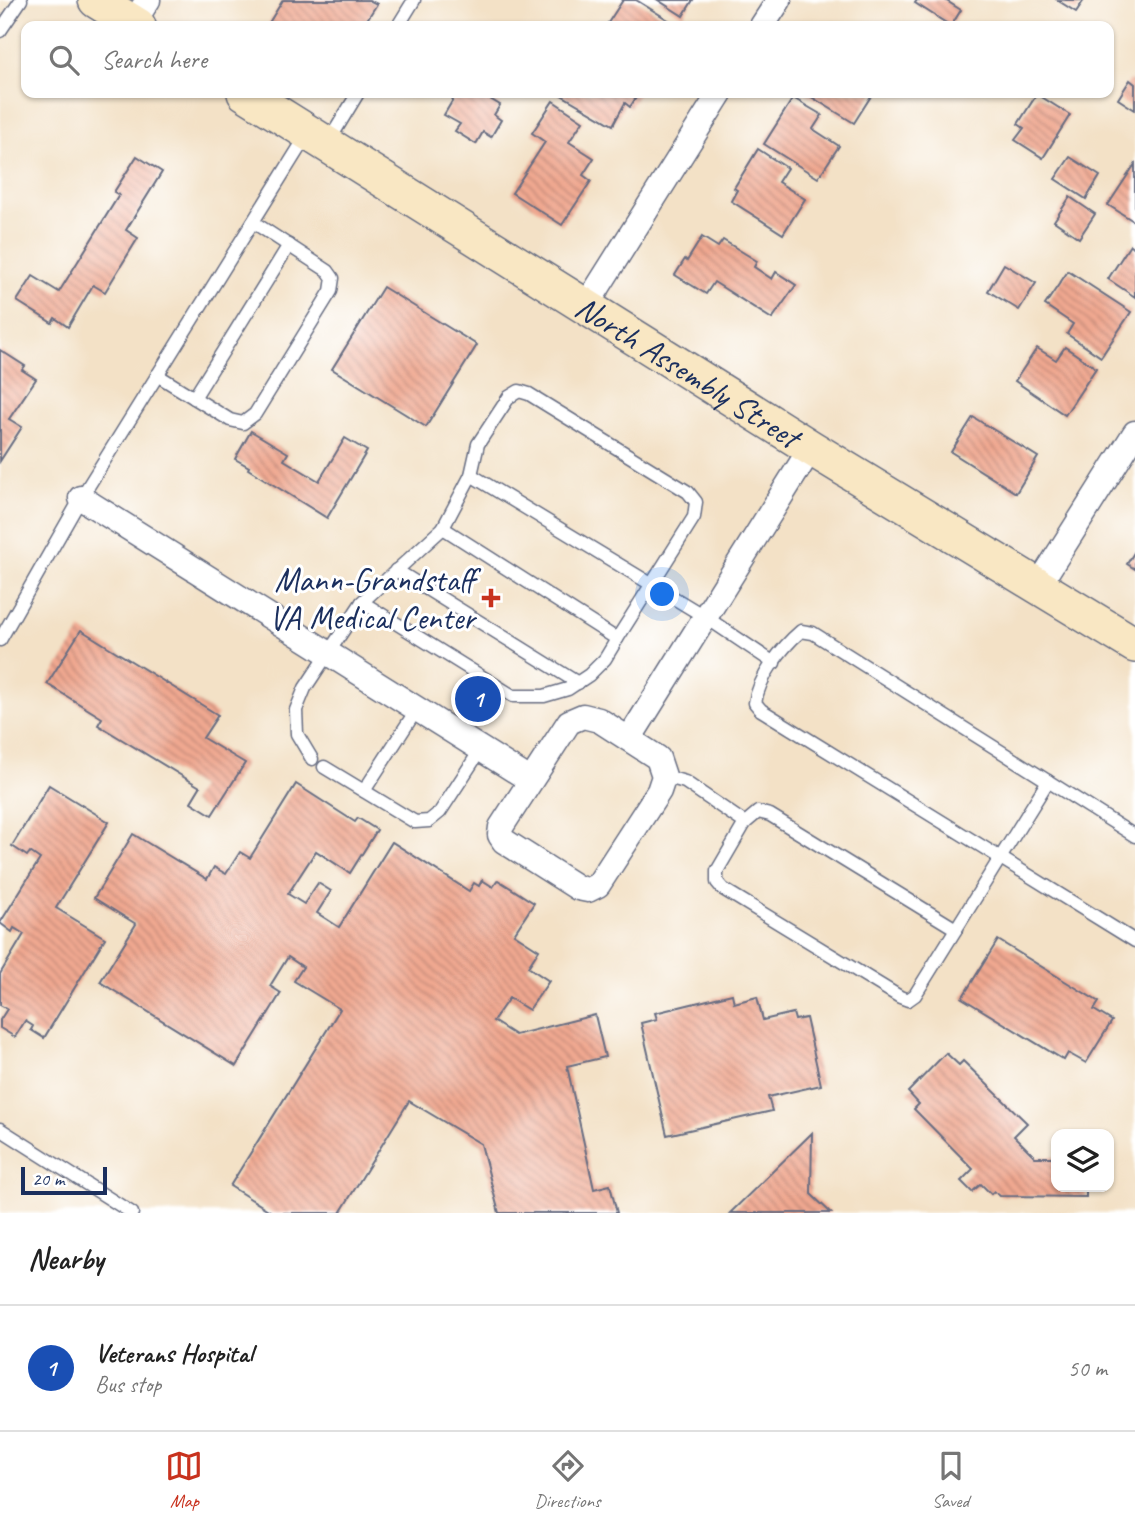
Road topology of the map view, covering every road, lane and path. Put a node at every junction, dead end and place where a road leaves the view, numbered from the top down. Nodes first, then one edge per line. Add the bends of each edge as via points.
1 (21, 0) edge
2 (96, 0) edge
3 (414, 0) edge
4 (779, 0) edge
5 (140, 17) edge
6 (401, 21) edge
7 (765, 21) edge
8 (0, 31) edge
9 (252, 98) edge
10 (354, 98) edge
11 (717, 98) edge
12 (318, 138) junction
13 (253, 222) junction
14 (289, 245) junction
15 (586, 306) junction
16 (157, 375) junction
17 (194, 398) junction
18 (1135, 433) edge
19 (811, 448) junction
20 (471, 475) junction
21 (81, 498) junction
22 (443, 528) junction
23 (396, 570) junction
24 (652, 584) junction
25 (1038, 586) junction
26 (362, 602) junction
27 (707, 618) junction
28 (617, 639) junction
29 (0, 640) edge
30 (1135, 645) edge
31 (330, 653) junction
32 (774, 663) junction
33 (578, 682) junction
34 (417, 709) junction
35 (629, 739) junction
36 (481, 749) junction
37 (312, 759) dead end
38 (324, 767) dead end
39 (664, 776) junction
40 (530, 780) junction
41 (1048, 782) junction
42 (364, 791) junction
43 (745, 823) junction
44 (1135, 836) edge
45 (1000, 858) junction
46 (956, 929) junction
47 (1135, 941) edge
48 (0, 1129) edge
49 (132, 1213) edge

1 - 8 lane
2 - 5 main road
3 - 6 lane
4 - 7 street
9 - 12 main road, North Assembly Street
10 - 12 lane
11 - 15 street
12 - 13 lane
12 - 15 main road, North Assembly Street
13 - 14 lane
13 - 16 lane
14 - 17 lane
14 - 17 lane via 333,278 331,291 283,369 255,414 243,423
15 - 19 main road, North Assembly Street
16 - 17 lane
16 - 21 lane
18 - 25 street
19 - 25 main road, North Assembly Street
19 - 27 street
20 - 22 lane
20 - 24 lane
20 - 24 lane via 478,444 509,397 519,391 529,394 688,492 696,502 694,517
21 - 29 lane
21 - 31 street
22 - 23 lane
22 - 28 lane
23 - 26 lane
23 - 33 lane
24 - 27 lane
24 - 28 lane
25 - 30 main road, North Assembly Street
26 - 31 lane
26 - 33 lane via 513,696 544,696
27 - 32 lane
27 - 35 street
28 - 33 lane via 605,659
31 - 34 street
31 - 37 lane via 305,688 296,710 297,734
32 - 41 lane via 786,643 801,631 813,633
32 - 45 lane via 757,691 755,703 761,710
34 - 36 street
34 - 42 lane
35 - 39 street via 658,758
35 - 40 street via 599,720 583,716 569,722
36 - 40 street
36 - 42 lane via 440,812 429,821 415,822
38 - 42 lane
39 - 40 street via 598,885 588,890 578,888 500,835
39 - 43 lane via 685,782
41 - 44 lane
41 - 45 lane
43 - 46 lane via 758,812 770,815
43 - 46 lane via 717,871 723,889 900,998 908,1000 915,995
45 - 46 lane
45 - 47 lane
48 - 49 lane

